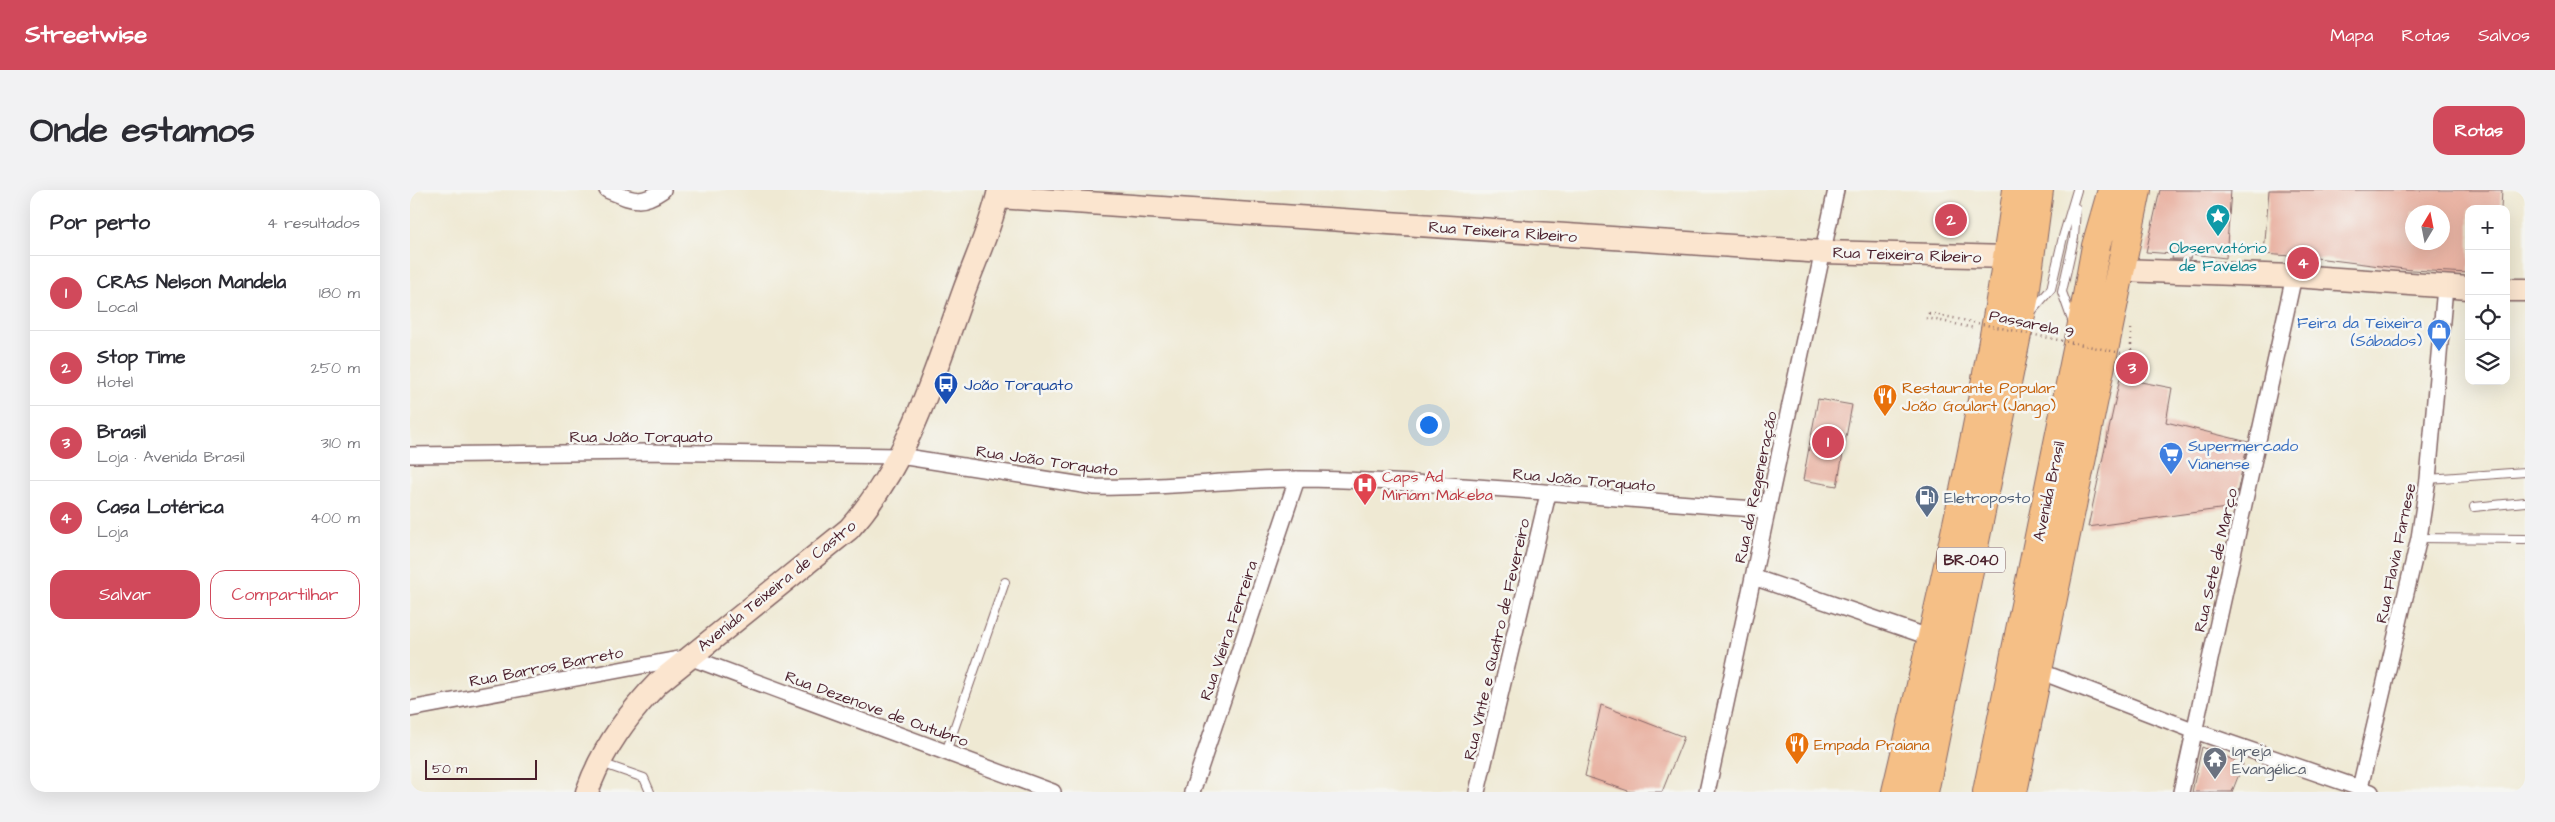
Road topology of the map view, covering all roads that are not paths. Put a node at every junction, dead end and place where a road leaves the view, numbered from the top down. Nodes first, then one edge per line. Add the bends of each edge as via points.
1 (607, 190) edge
2 (663, 190) edge
3 (1836, 190) edge
4 (2017, 190) edge
5 (2039, 190) edge
6 (2112, 190) edge
7 (2137, 190) edge
8 (2077, 192) edge
9 (999, 194) edge
10 (1823, 252) junction
11 (2008, 257) junction
12 (2120, 270) junction
13 (2294, 276) junction
14 (2445, 288) junction
15 (2465, 288) edge
16 (2510, 290) edge
17 (2525, 290) edge
18 (2006, 331) junction
19 (2079, 340) junction
20 (410, 455) edge
21 (900, 456) junction
22 (2525, 472) edge
23 (1298, 479) junction
24 (2428, 479) junction
25 (1548, 494) junction
26 (2525, 502) edge
27 (2474, 508) dead end
28 (1768, 510) junction
29 (1956, 531) junction
30 (2419, 538) junction
31 (2525, 540) edge
32 (2062, 557) junction
33 (1753, 576) junction
34 (1005, 582) dead end
35 (1932, 638) junction
36 (688, 657) junction
37 (2039, 671) junction
38 (2009, 679) junction
39 (410, 709) edge
40 (2195, 731) junction
41 (946, 752) junction
42 (600, 762) junction
43 (2363, 791) edge
44 (587, 792) edge
45 (650, 792) edge
46 (1053, 792) edge
47 (1192, 792) edge
48 (1477, 792) edge
49 (1709, 792) edge
50 (1896, 792) edge
51 (1910, 792) edge
52 (1924, 792) edge
53 (1987, 792) edge
54 (2013, 792) edge
55 (2181, 792) edge

1 - 2 street via 641,201
3 - 10 street, Rua da Regeneração
4 - 11 highway
5 - 18 highway, BR-040 via 2033,245
6 - 19 highway, Avenida Brasil via 2096,246
7 - 12 highway, Avenida Brasil
8 - 18 lane via 2051,289
8 - 19 lane via 2074,238 2062,292
9 - 10 street, Rua Teixeira Ribeiro
9 - 21 street, Avenida Teixeira de Castro via 929,390
10 - 11 street, Rua Teixeira Ribeiro
10 - 28 street, Rua da Regeneração
11 - 18 highway
12 - 13 street
12 - 32 highway, Avenida Brasil
13 - 14 street
13 - 40 street, Rua Sete de Março
14 - 15 street
14 - 24 street, Rua Flavia Farnese
16 - 17 street
18 - 29 highway
18 - 52 highway, BR-040
19 - 38 highway, Avenida Brasil
20 - 21 street, Rua João Torquato via 646,452
21 - 23 street, Rua João Torquato via 1095,487
21 - 36 street, Avenida Teixeira de Castro via 864,512 849,529
22 - 24 lane
23 - 25 street, Rua João Torquato via 1434,484
23 - 47 street, Rua Vieira Ferreira
24 - 30 street, Rua Flavia Farnese
25 - 28 street, Rua João Torquato
25 - 48 street, Rua Vinte e Quatro de Fevereiro
26 - 27 lane
28 - 33 street, Rua da Regeneração
29 - 35 highway
29 - 51 highway via 1953,585
30 - 31 lane
30 - 43 street, Rua Flavia Farnese
32 - 37 highway, Avenida Brasil
32 - 38 highway
33 - 35 street
33 - 49 street, Rua da Regeneração
34 - 41 lane
35 - 50 highway
36 - 39 street, Rua Barros Barreto
36 - 41 street, Rua Dezenove de Outubro
36 - 42 street, Avenida Teixeira de Castro via 633,709
37 - 40 street
37 - 54 highway, Avenida Brasil
38 - 53 highway, Avenida Brasil
40 - 43 street
40 - 55 street, Rua Sete de Março
41 - 46 street, Rua Dezenove de Outubro
42 - 44 street, Avenida Teixeira de Castro
42 - 45 lane via 644,778

